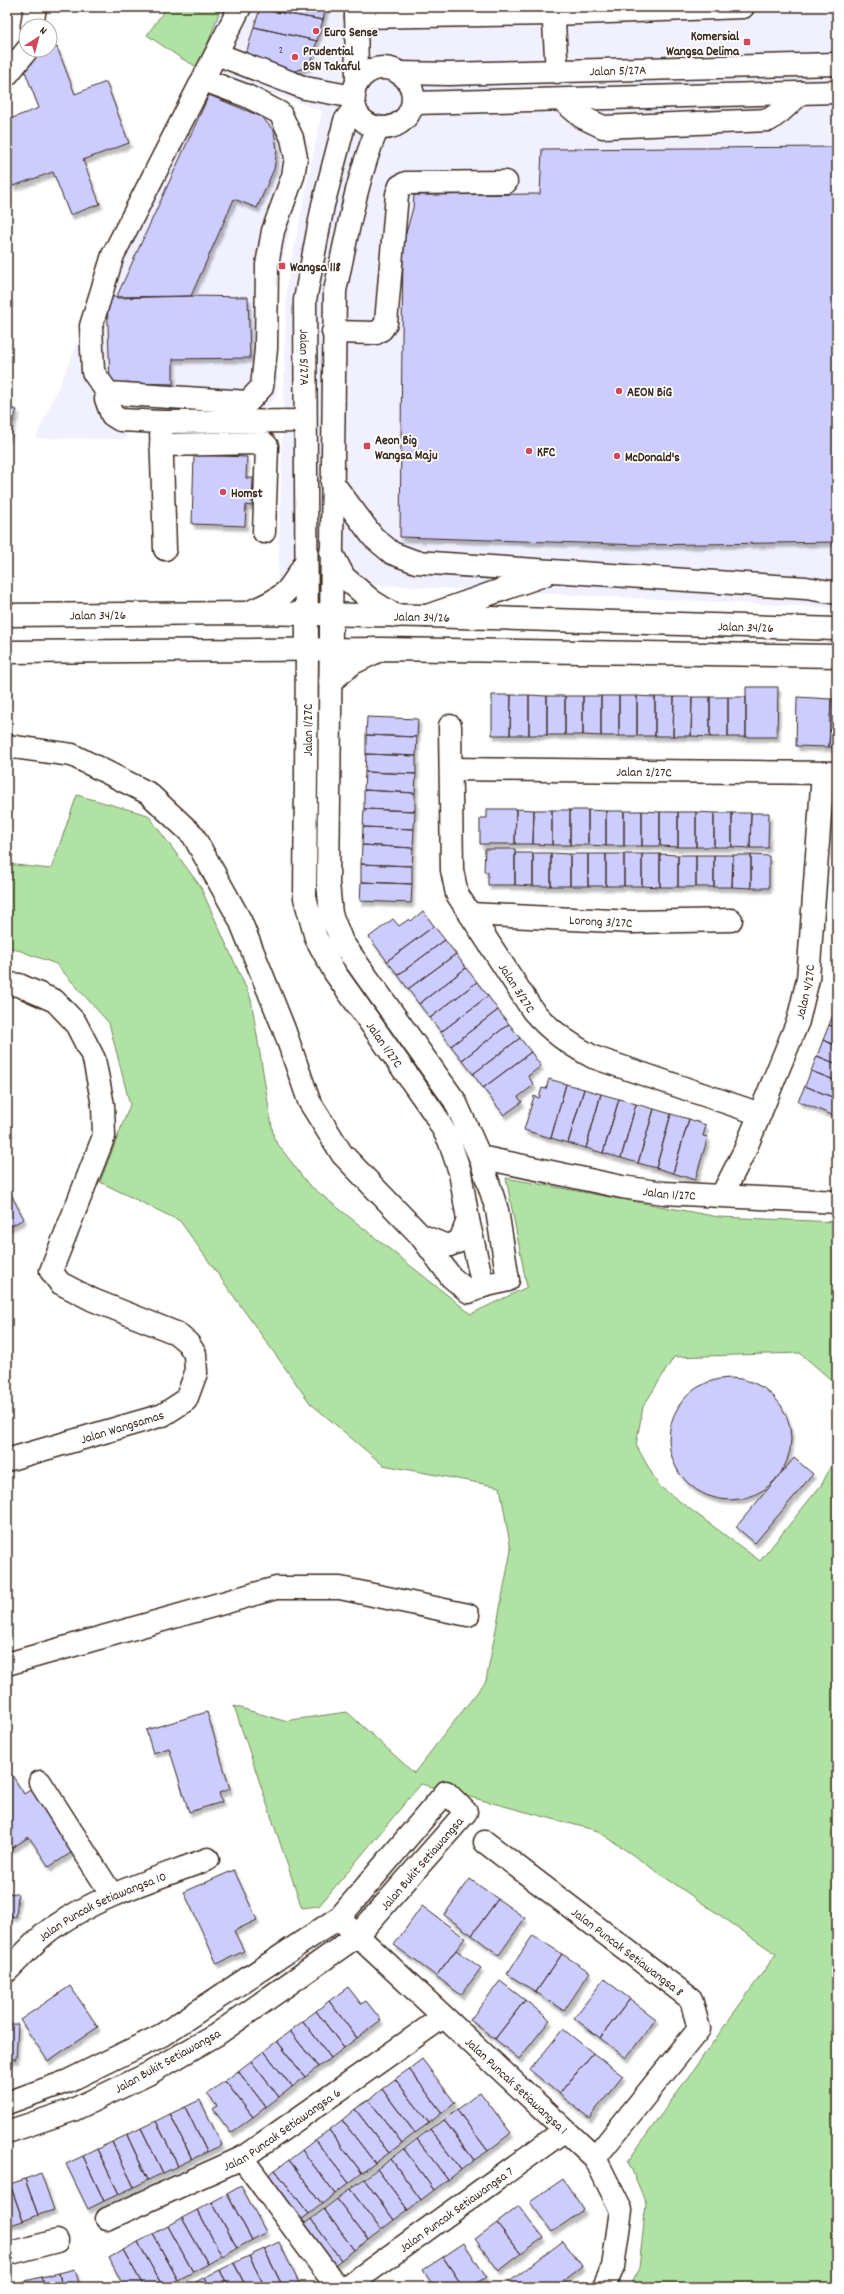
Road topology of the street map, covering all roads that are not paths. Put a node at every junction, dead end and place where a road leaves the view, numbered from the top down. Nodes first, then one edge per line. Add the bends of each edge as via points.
1 (35, 7) edge
2 (240, 7) edge
3 (743, 7) edge
4 (554, 10) edge
5 (449, 11) edge
6 (356, 12) edge
7 (33, 18) edge
8 (217, 54) junction
9 (21, 58) edge
10 (837, 64) edge
11 (557, 72) junction
12 (399, 73) junction
13 (7, 75) edge
14 (204, 80) junction
15 (837, 92) edge
16 (800, 93) junction
17 (355, 96) junction
18 (562, 100) junction
19 (414, 103) junction
20 (378, 127) junction
21 (506, 182) dead end
22 (333, 332) junction
23 (108, 393) junction
24 (305, 421) junction
25 (161, 422) junction
26 (161, 445) junction
27 (332, 482) junction
28 (264, 532) dead end
29 (166, 549) dead end
30 (331, 552) junction
31 (306, 561) junction
32 (554, 571) junction
33 (837, 593) edge
34 (247, 613) junction
35 (307, 614) junction
36 (7, 615) edge
37 (331, 615) junction
38 (397, 616) junction
39 (426, 616) junction
40 (837, 629) edge
41 (307, 649) junction
42 (330, 649) junction
43 (382, 649) junction
44 (7, 652) edge
45 (837, 656) edge
46 (330, 682) junction
47 (450, 726) dead end
48 (7, 746) edge
49 (452, 769) junction
50 (830, 773) edge
51 (470, 914) junction
52 (731, 920) dead end
53 (7, 984) edge
54 (760, 1114) junction
55 (480, 1157) junction
56 (722, 1195) junction
57 (837, 1202) edge
58 (468, 1220) junction
59 (420, 1235) junction
60 (484, 1286) junction
61 (7, 1460) edge
62 (468, 1615) dead end
63 (7, 1664) edge
64 (40, 1782) dead end
65 (486, 1842) dead end
66 (208, 1859) dead end
67 (112, 1895) junction
68 (340, 1917) junction
69 (357, 1936) junction
70 (7, 1971) edge
71 (443, 2017) junction
72 (7, 2103) edge
73 (565, 2130) junction
74 (7, 2132) edge
75 (242, 2158) junction
76 (595, 2158) junction
77 (107, 2219) dead end
78 (57, 2241) dead end
79 (7, 2254) edge
80 (337, 2287) edge
81 (347, 2287) edge
82 (604, 2287) edge

1 - 7 street
2 - 8 street
3 - 4 street
4 - 5 street
4 - 11 street
5 - 6 street
6 - 17 street
8 - 14 street
8 - 17 street via 305,88
9 - 13 street
10 - 11 street, Jalan 5/27A
11 - 12 street, Jalan 5/27A
12 - 17 street via 390,69 371,70 363,76
12 - 19 street via 411,88
14 - 23 street via 113,255 91,326 93,372
14 - 23 street via 247,96 280,113 292,138 296,158 293,176 274,231 267,265 266,349 262,387 248,402
15 - 16 street
16 - 18 street
16 - 18 street via 769,120 603,127 582,117
17 - 20 street via 364,120
17 - 24 street, Jalan 5/27A via 345,121 323,206 305,300
18 - 19 street
19 - 20 street via 402,121 395,125
20 - 22 street via 368,149 338,276
21 - 22 street via 406,183 400,186 397,194 386,323 376,333
22 - 27 street
23 - 25 street via 106,399 112,415 120,420
24 - 25 street
24 - 31 street, Jalan 5/27A
25 - 26 street
26 - 28 street via 264,443 267,446
26 - 29 street
27 - 30 street
27 - 32 street via 373,537 392,553 416,562
30 - 37 street
30 - 38 street via 344,578 372,602
31 - 34 street via 291,588 276,601
31 - 35 street, Jalan 5/27A
32 - 33 street via 806,588
32 - 39 street
34 - 35 street, Jalan 34/26
34 - 36 street, Jalan 34/26
35 - 37 street, Jalan 34/26
35 - 41 street, Jalan 1/27C
37 - 38 street, Jalan 34/26
37 - 42 street, Jalan 1/27C
38 - 39 street, Jalan 34/26
39 - 40 street, Jalan 34/26
41 - 42 street
41 - 44 street
41 - 58 street, Jalan 1/27C via 305,898 316,938 335,973 434,1113 449,1140 460,1172
42 - 43 street
42 - 46 street, Jalan 1/27C
43 - 45 street
43 - 46 street via 353,663
46 - 55 street, Jalan 1/27C via 328,883 331,914 342,942 455,1101
47 - 49 street, Jalan 3/27C
48 - 59 street via 72,755 148,793 193,835 240,920 284,1028 310,1101 342,1154
49 - 50 street, Jalan 2/27C
49 - 51 street, Jalan 3/27C via 452,870 457,894
50 - 54 street, Jalan 4/27C via 808,979 793,1035
51 - 52 street, Lorong 3/27C via 633,922
51 - 54 street, Jalan 3/27C via 533,1011 548,1028 567,1043 593,1057
53 - 61 street, Jalan Wangsamas via 19,985 55,1001 75,1022 94,1059 103,1105 104,1136 51,1271 60,1283 93,1300 176,1333 188,1343 195,1354 196,1373 186,1400 163,1415
54 - 56 street, Jalan 4/27C
55 - 56 street, Jalan 1/27C via 622,1187 664,1193
55 - 60 street, Jalan 1/27C via 497,1210 508,1280
56 - 57 street, Jalan 1/27C
58 - 59 street via 460,1241 447,1246
58 - 60 street, Jalan 1/27C
59 - 60 street via 451,1277 469,1292
62 - 63 street via 340,1588 276,1588
64 - 67 street
65 - 76 street, Jalan Puncak Setiawangsa 8 via 691,1999 700,2029
66 - 67 street, Jalan Puncak Setiawangsa 10
67 - 70 street, Jalan Puncak Setiawangsa 10 via 53,1927
68 - 69 street, Jalan Puncak Setiawangsa 1
68 - 69 street, Jalan Bukit Setiawangsa via 446,1792 466,1812
68 - 72 street, Jalan Bukit Setiawangsa via 162,2035 68,2081
69 - 71 street, Jalan Puncak Setiawangsa 1
69 - 74 street, Jalan Bukit Setiawangsa via 216,2035 148,2074 72,2110
71 - 73 street, Jalan Puncak Setiawangsa 1
71 - 75 street, Jalan Puncak Setiawangsa 6
73 - 76 street, Jalan Puncak Setiawangsa 1
73 - 81 street, Jalan Puncak Setiawangsa 7
75 - 77 street, Jalan Puncak Setiawangsa 6
75 - 80 street
76 - 82 street, Jalan Puncak Setiawangsa 1 via 621,2210 613,2267
78 - 79 street

